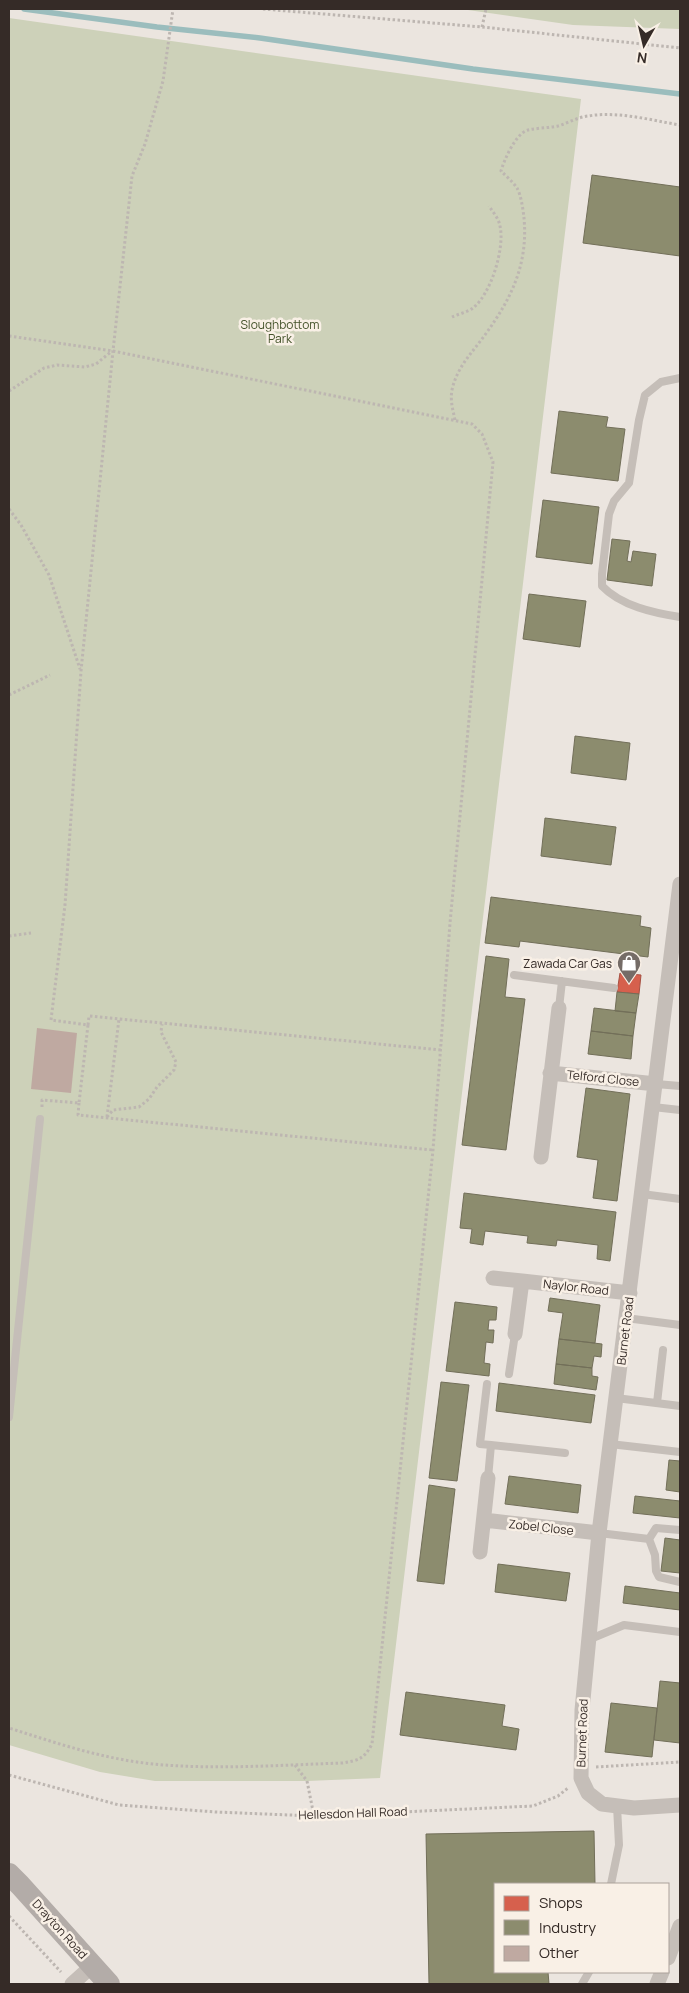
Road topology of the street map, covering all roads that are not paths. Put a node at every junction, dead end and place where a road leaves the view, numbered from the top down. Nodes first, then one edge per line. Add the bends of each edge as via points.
1 (680, 378) edge
2 (680, 617) edge
3 (680, 885) edge
4 (514, 975) dead end
5 (562, 981) junction
6 (614, 988) dead end
7 (559, 1008) joint
8 (550, 1073) junction
9 (656, 1084) junction
10 (680, 1086) edge
11 (653, 1107) junction
12 (680, 1110) edge
13 (40, 1119) road end
14 (541, 1157) dead end
15 (642, 1194) junction
16 (680, 1199) edge
17 (492, 1278) dead end
18 (522, 1281) junction
19 (630, 1292) junction
20 (626, 1318) junction
21 (680, 1325) edge
22 (515, 1334) joint
23 (663, 1350) dead end
24 (509, 1374) dead end
25 (487, 1384) dead end
26 (616, 1398) junction
27 (657, 1403) junction
28 (680, 1406) edge
29 (9, 1417) edge
30 (610, 1444) junction
31 (491, 1445) junction
32 (680, 1452) edge
33 (565, 1453) dead end
34 (488, 1478) joint
35 (484, 1520) junction
36 (680, 1530) edge
37 (599, 1533) junction
38 (649, 1540) junction
39 (480, 1552) dead end
40 (680, 1582) edge
41 (680, 1632) edge
42 (588, 1640) junction
43 (680, 1805) edge
44 (617, 1806) junction
45 (9, 1874) edge
46 (611, 1883) edge
47 (680, 1930) edge
48 (669, 1956) edge
49 (93, 1965) junction
50 (588, 1973) edge
51 (69, 1981) edge
52 (109, 1984) edge
53 (582, 1984) edge

1 - 2 lane via 661,382 644,395 629,483 614,501 610,514 602,574 602,586 608,592 656,613
3 - 9 street, Burnet Road
4 - 5 lane
5 - 6 lane
5 - 7 lane
7 - 8 street, Telford Close
8 - 9 street, Telford Close
8 - 14 street, Telford Close
9 - 10 lane
9 - 11 street, Burnet Road
11 - 12 lane
11 - 15 street, Burnet Road
13 - 29 lane
15 - 16 lane
15 - 19 street, Burnet Road
17 - 18 street, Naylor Road
18 - 19 street, Naylor Road
18 - 22 street
19 - 20 street, Burnet Road
20 - 21 lane
20 - 26 street, Burnet Road
22 - 24 lane
23 - 27 lane
25 - 31 lane via 480,1444
26 - 27 lane
26 - 30 street, Burnet Road
27 - 28 lane
30 - 32 lane
30 - 37 street, Burnet Road
31 - 33 lane
31 - 34 lane
34 - 35 street
35 - 37 street, Zobel Close
35 - 39 street
36 - 38 lane via 656,1528
37 - 38 lane
37 - 42 street, Burnet Road
38 - 40 lane via 659,1577
41 - 42 lane via 624,1625
42 - 44 street, Burnet Road via 581,1773 588,1793 602,1804
43 - 44 street
44 - 46 lane via 619,1845
45 - 49 main road, Drayton Road
47 - 48 street
49 - 51 street
49 - 52 main road, Drayton Road
50 - 53 lane

